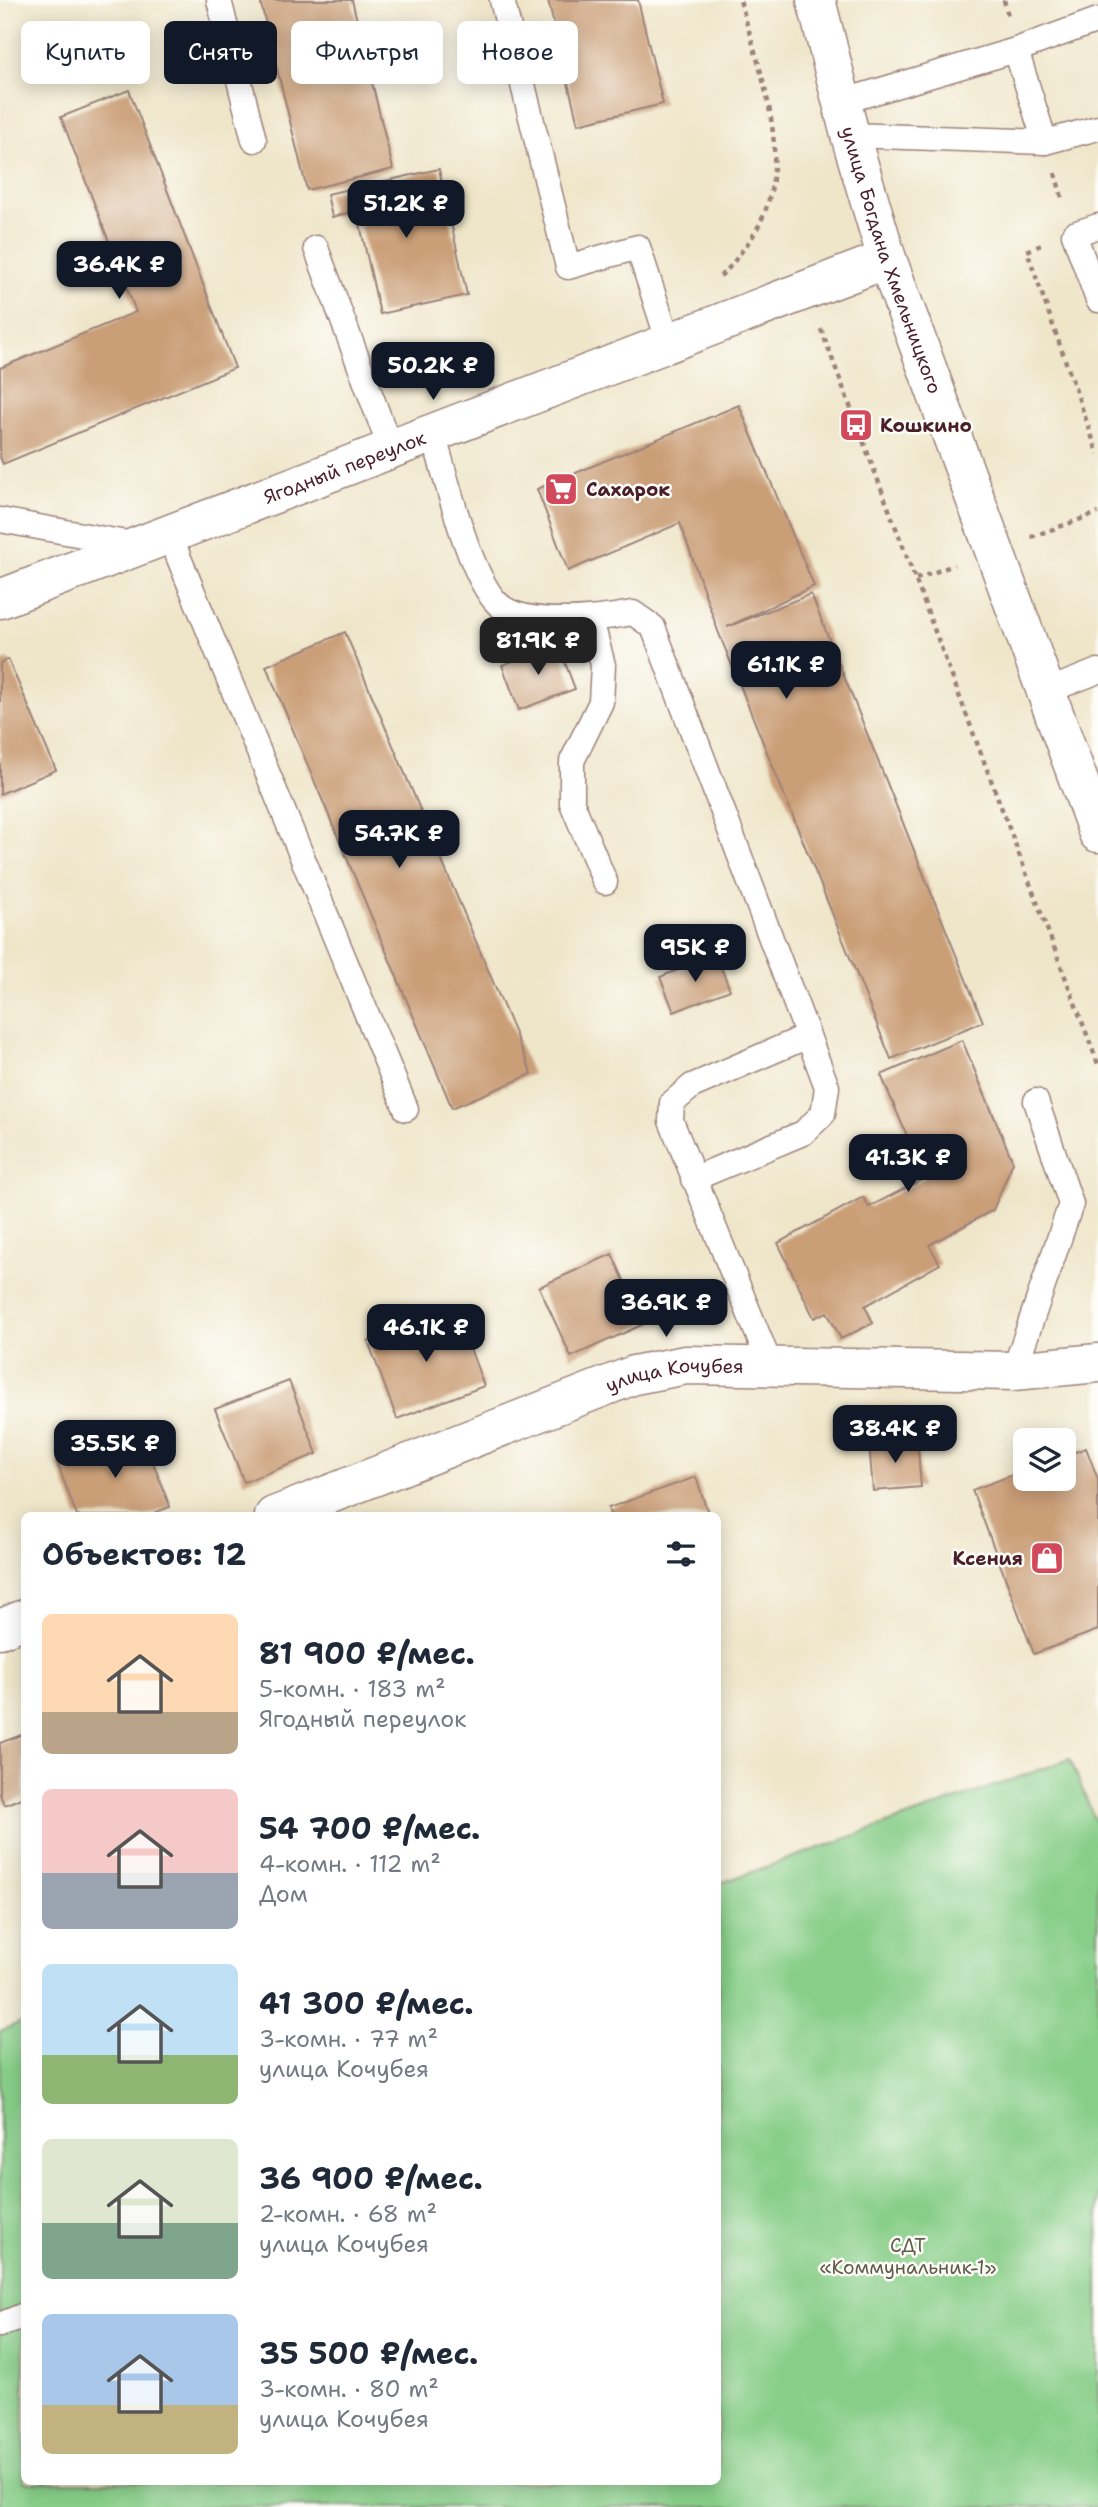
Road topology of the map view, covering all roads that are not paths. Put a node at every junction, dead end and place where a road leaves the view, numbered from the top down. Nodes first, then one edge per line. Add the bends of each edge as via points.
1 (219, 0) edge
2 (502, 0) edge
3 (816, 0) edge
4 (1098, 20) edge
5 (1016, 50) junction
6 (846, 119) junction
7 (1098, 128) edge
8 (254, 139) dead end
9 (1045, 142) junction
10 (1098, 226) edge
11 (316, 248) dead end
12 (887, 259) junction
13 (1098, 300) edge
14 (669, 343) junction
15 (433, 434) junction
16 (391, 450) junction
17 (0, 520) edge
18 (155, 540) junction
19 (0, 600) edge
20 (591, 620) junction
21 (1098, 671) edge
22 (1045, 691) junction
23 (1098, 833) edge
24 (605, 882) dead end
25 (807, 1036) junction
26 (1036, 1101) dead end
27 (405, 1109) dead end
28 (693, 1179) junction
29 (1098, 1363) edge
30 (771, 1367) junction
31 (1014, 1371) junction
32 (284, 1512) edge
33 (21, 1620) edge
34 (0, 1629) edge
35 (21, 2316) edge
36 (0, 2325) edge

1 - 8 lane
2 - 14 lane via 568,267 638,247
3 - 6 street, улица Богдана Хмельницкого
4 - 5 lane
5 - 6 lane
5 - 9 lane
6 - 9 lane
6 - 12 street, улица Богдана Хмельницкого
7 - 9 lane
10 - 13 lane via 1074,234
11 - 16 lane
12 - 14 street, Ягодный переулок
12 - 22 street, улица Богдана Хмельницкого
14 - 15 street, Ягодный переулок
15 - 16 street, Ягодный переулок
15 - 20 lane via 473,561 498,604 530,618
16 - 18 street, Ягодный переулок
17 - 18 lane
18 - 19 street, Ягодный переулок
18 - 27 lane
20 - 24 lane via 603,665 601,702 572,761 572,803
20 - 25 lane via 633,613 653,627
21 - 22 lane
22 - 23 street, улица Богдана Хмельницкого
25 - 28 lane via 827,1087 823,1114 803,1133
25 - 28 lane via 692,1086 672,1103 671,1121
26 - 31 lane via 1071,1204
28 - 30 lane
29 - 31 street, улица Кочубея
30 - 31 street, улица Кочубея
30 - 32 street, улица Кочубея via 686,1365 634,1375
33 - 34 street
35 - 36 lane

